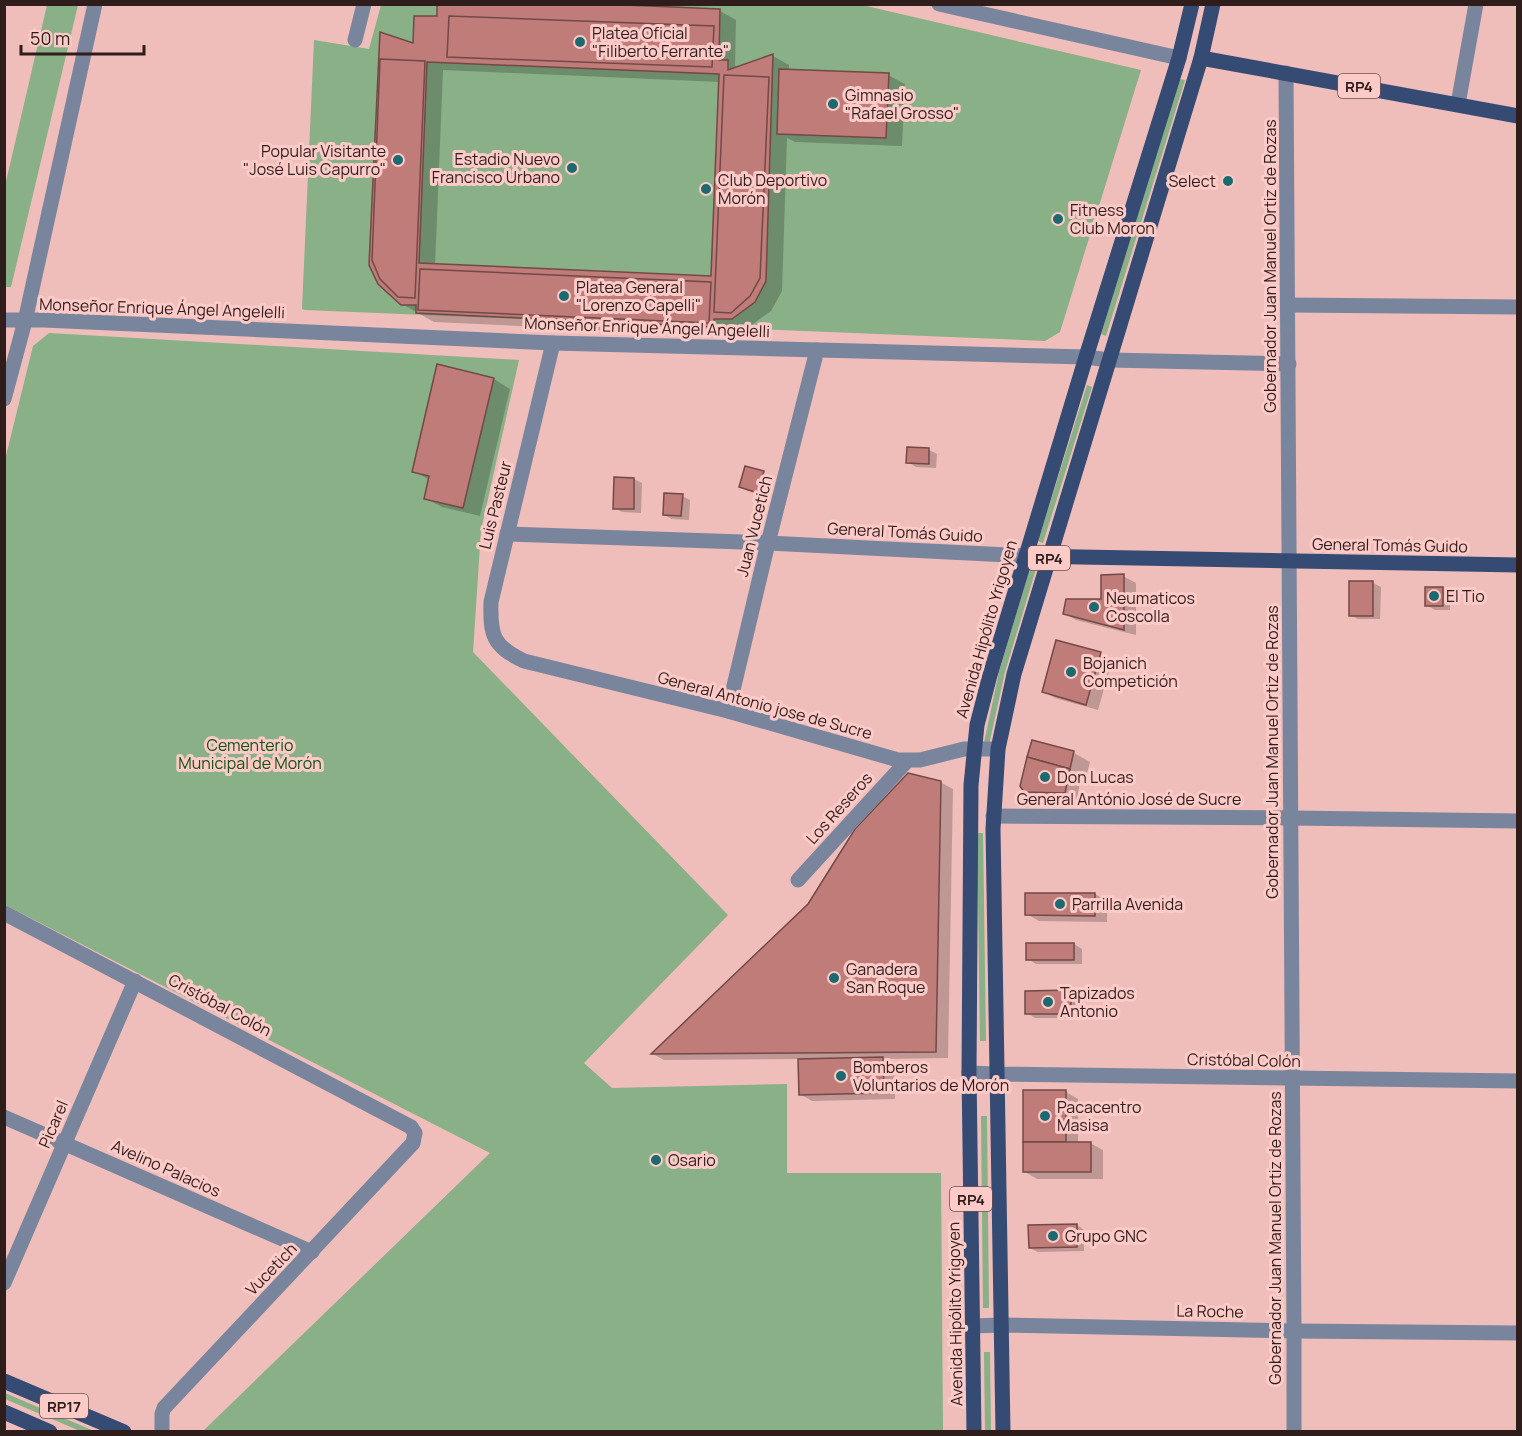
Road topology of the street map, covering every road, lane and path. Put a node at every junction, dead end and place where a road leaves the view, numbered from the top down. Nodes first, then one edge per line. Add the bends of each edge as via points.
1 (95, 4) edge
2 (363, 4) edge
3 (939, 4) edge
4 (1192, 4) edge
5 (1213, 4) edge
6 (1476, 4) edge
7 (355, 40) dead end
8 (1179, 58) junction
9 (1201, 58) junction
10 (1286, 73) junction
11 (1458, 104) junction
12 (1518, 116) edge
13 (1289, 305) junction
14 (1518, 307) edge
15 (4, 320) edge
16 (25, 321) junction
17 (553, 344) junction
18 (817, 350) junction
19 (1086, 357) junction
20 (1109, 360) junction
21 (1289, 364) junction
22 (4, 399) edge
23 (507, 534) junction
24 (768, 543) junction
25 (1026, 556) junction
26 (1049, 557) junction
27 (1289, 561) junction
28 (1518, 565) edge
29 (524, 662) joint
30 (728, 711) junction
31 (974, 748) junction
32 (998, 749) junction
33 (907, 761) junction
34 (993, 816) junction
35 (1291, 818) junction
36 (1518, 821) edge
37 (798, 880) dead end
38 (4, 913) edge
39 (135, 981) junction
40 (969, 1073) junction
41 (996, 1074) junction
42 (1292, 1079) junction
43 (1518, 1081) edge
44 (4, 1118) edge
45 (415, 1133) joint
46 (64, 1143) junction
47 (312, 1252) junction
48 (4, 1283) edge
49 (1001, 1325) junction
50 (973, 1326) junction
51 (1294, 1331) junction
52 (1518, 1333) edge
53 (4, 1382) edge
54 (4, 1413) edge
55 (50, 1431) edge
56 (124, 1431) edge
57 (162, 1431) edge
58 (974, 1431) edge
59 (1003, 1431) edge
60 (1294, 1431) edge

1 - 16 street
2 - 7 street
3 - 8 street
4 - 8 main road, Avenida Hipólito Yrigoyen
5 - 9 main road
6 - 11 street
8 - 19 main road, Avenida Hipólito Yrigoyen / RP4
9 - 10 main road, RP4
9 - 20 main road, RP4
10 - 11 main road, RP4
10 - 13 street, Gobernador Juan Manuel Ortiz de Rozas
11 - 12 main road, RP4
13 - 14 street
13 - 21 street, Gobernador Juan Manuel Ortiz de Rozas
15 - 16 street, Monseñor Enrique Ángel Angelelli
16 - 17 street, Monseñor Enrique Ángel Angelelli
16 - 22 street
17 - 18 street, Monseñor Enrique Ángel Angelelli
17 - 23 street, Luis Pasteur
18 - 19 street, Monseñor Enrique Ángel Angelelli
18 - 24 street, Juan Vucetich
19 - 20 street, Monseñor Enrique Ángel Angelelli
19 - 25 main road, Avenida Hipólito Yrigoyen / RP4
20 - 21 street, Monseñor Enrique Ángel Angelelli
20 - 26 main road, RP4
21 - 27 street, Gobernador Juan Manuel Ortiz de Rozas
23 - 24 street, General Tomás Guido
23 - 29 street, Luis Pasteur via 490,622 503,649
24 - 25 street, General Tomás Guido
24 - 30 street, Juan Vucetich
25 - 26 main road, General Tomás Guido / RP4
25 - 31 main road, Avenida Hipólito Yrigoyen / RP4 via 990,675
26 - 27 main road, General Tomás Guido / RP4
26 - 32 main road, RP4 via 1014,674
27 - 28 main road, General Tomás Guido / RP4
27 - 35 street, Gobernador Juan Manuel Ortiz de Rozas
29 - 30 street, General Antonio jose de Sucre
30 - 33 street, General Antonio jose de Sucre
31 - 32 street, General Antonio jose de Sucre
31 - 33 street, General Antonio jose de Sucre
31 - 40 main road, Avenida Hipólito Yrigoyen / RP4
32 - 34 main road, RP4
33 - 37 street, Los Reseros
34 - 35 street, General António José de Sucre
34 - 41 main road, RP4
35 - 36 street, General António José de Sucre
35 - 42 street, Gobernador Juan Manuel Ortiz de Rozas
38 - 39 street, Cristóbal Colón
39 - 45 street, Cristóbal Colón via 411,1127
39 - 46 street, Picarel
40 - 41 street, Cristóbal Colón
40 - 50 main road, Avenida Hipólito Yrigoyen / RP4
41 - 42 street, Cristóbal Colón
41 - 49 main road, RP4
42 - 43 street, Cristóbal Colón
42 - 51 street, Gobernador Juan Manuel Ortiz de Rozas
44 - 46 street, Avelino Palacios
45 - 47 street, Vucetich via 413,1143
46 - 47 street, Avelino Palacios
46 - 48 street, Picarel
47 - 57 street, Vucetich via 164,1408
49 - 50 street, La Roche
49 - 51 street, La Roche
49 - 59 main road, RP4
50 - 58 main road, Avenida Hipólito Yrigoyen / RP4
51 - 52 street, La Roche
51 - 60 street, Gobernador Juan Manuel Ortiz de Rozas
53 - 56 main road, RP17
54 - 55 main road, RP17

